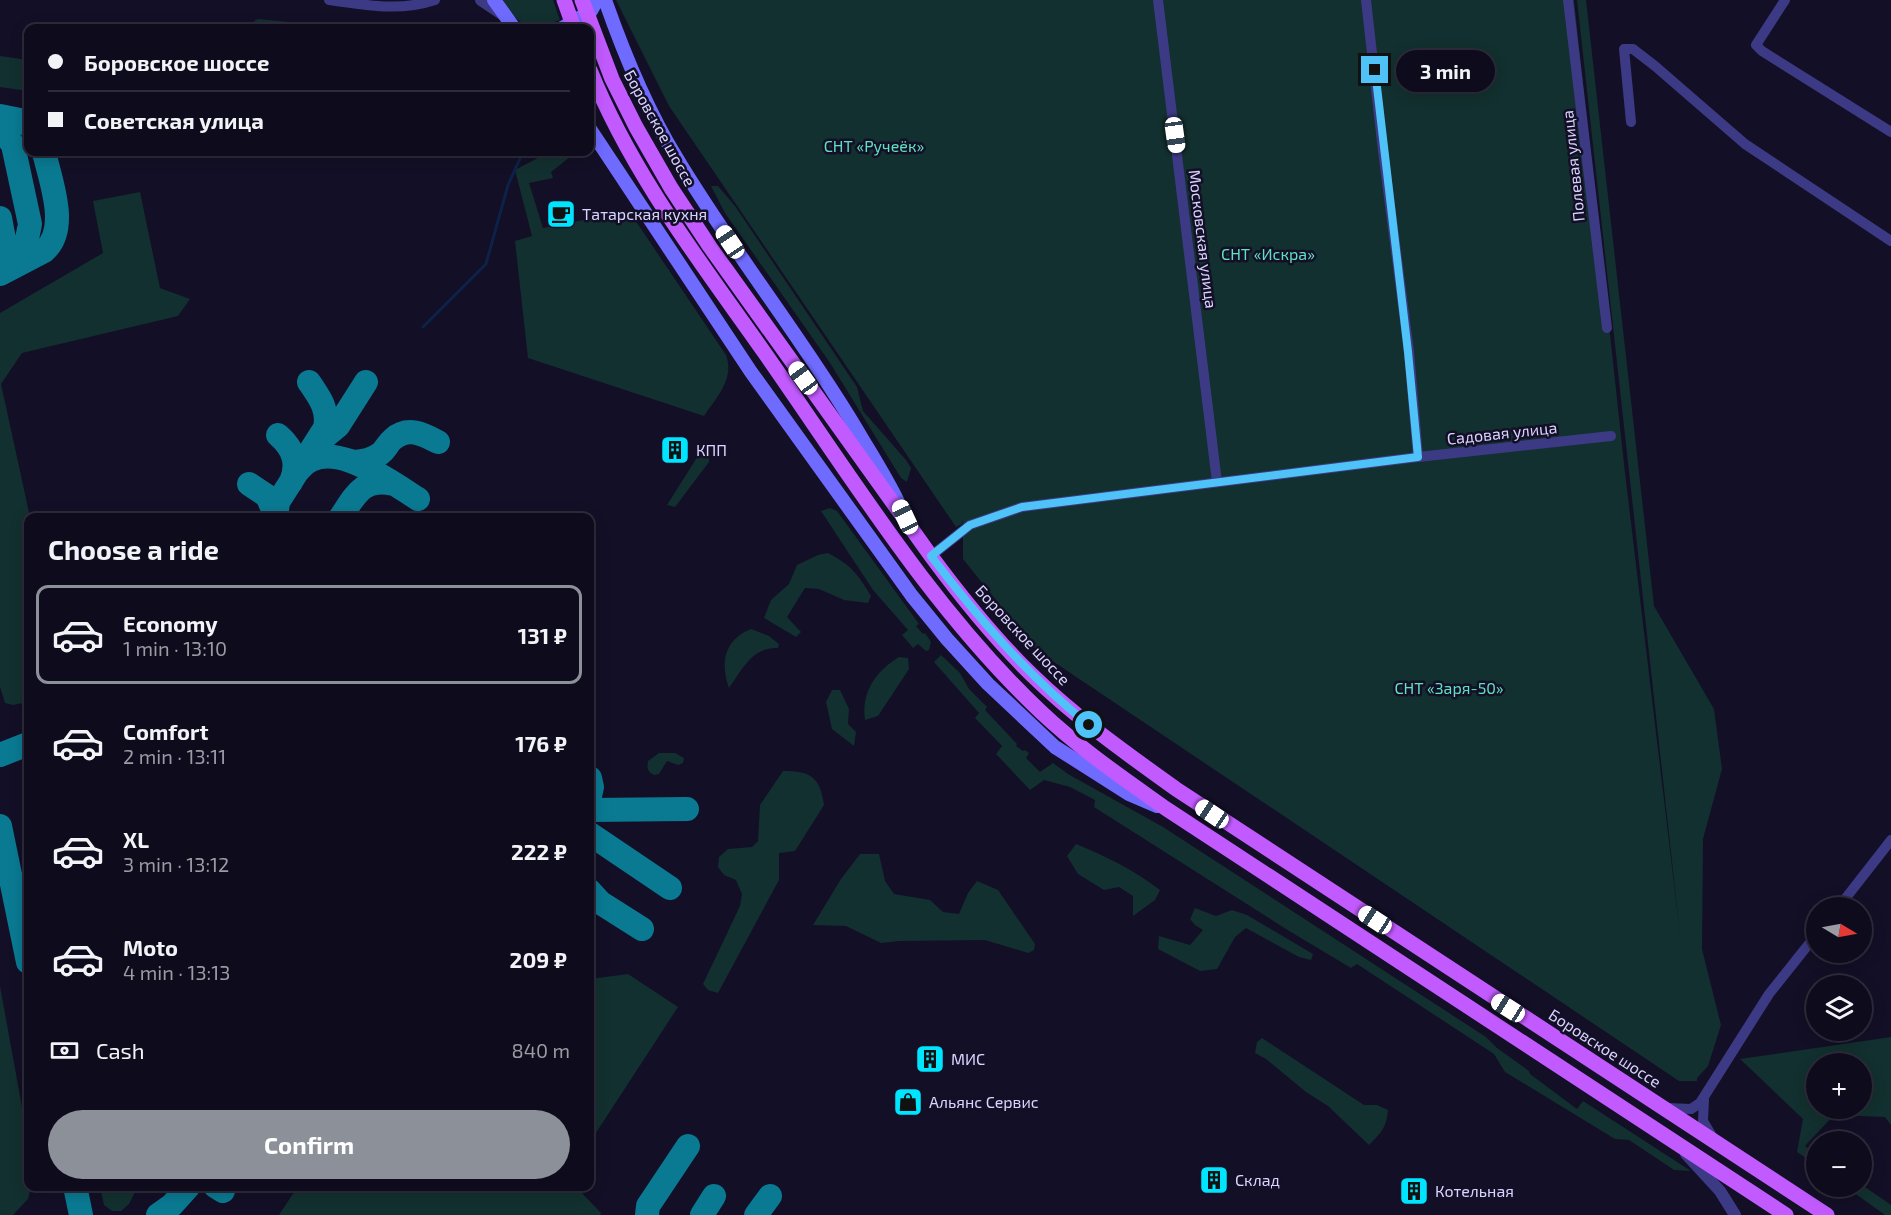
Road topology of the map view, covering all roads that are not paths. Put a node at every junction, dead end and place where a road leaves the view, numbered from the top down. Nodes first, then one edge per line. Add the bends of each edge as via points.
1 (329, 0) edge
2 (435, 0) edge
3 (481, 0) edge
4 (494, 0) edge
5 (564, 0) edge
6 (582, 0) edge
7 (597, 0) edge
8 (605, 0) edge
9 (1158, 0) edge
10 (1366, 0) edge
11 (1568, 0) edge
12 (1785, 0) edge
13 (502, 14) junction
14 (511, 24) edge
15 (569, 24) edge
16 (573, 24) edge
17 (591, 24) edge
18 (594, 32) edge
19 (594, 79) edge
20 (1631, 122) dead end
21 (1891, 132) edge
22 (594, 135) edge
23 (1891, 241) edge
24 (1606, 328) dead end
25 (1611, 436) dead end
26 (1418, 457) junction
27 (1217, 482) junction
28 (907, 522) junction
29 (931, 556) junction
30 (1165, 808) junction
31 (1891, 840) edge
32 (1847, 897) edge
33 (1806, 948) edge
34 (1704, 1099) junction
35 (1664, 1107) junction
36 (1671, 1138) junction
37 (1714, 1140) junction
38 (1735, 1215) edge
39 (1786, 1215) edge
40 (1827, 1215) edge

1 - 2 street via 391,8
3 - 13 street
4 - 13 main road
5 - 16 main road
6 - 17 main road, Боровское шоссе
7 - 15 main road via 591,11
8 - 28 main road via 629,64 674,155 830,386 887,480
9 - 27 street, Московская улица
10 - 26 street
11 - 24 street, Полевая улица
12 - 21 street via 1756,45
13 - 14 main road
18 - 28 main road, Боровское шоссе via 612,79 650,154 705,238
19 - 30 main road via 662,208 925,581 985,655 1050,720
20 - 23 street via 1624,49 1633,49 1655,66 1744,144
22 - 30 main road via 751,372 946,639 1055,747 1129,794
25 - 26 street, Садовая улица
26 - 27 street, Садовая улица
27 - 29 street, Садовая улица via 1022,507 970,525
28 - 29 main road, Боровское шоссе
29 - 35 main road, Боровское шоссе via 1025,668 1125,753 1230,826
30 - 36 main road
31 - 32 street
33 - 34 street via 1769,994
34 - 35 street via 1691,1109
34 - 37 street via 1703,1121
35 - 37 main road, Боровское шоссе
36 - 38 street via 1720,1191
36 - 39 main road
37 - 40 main road, Боровское шоссе

